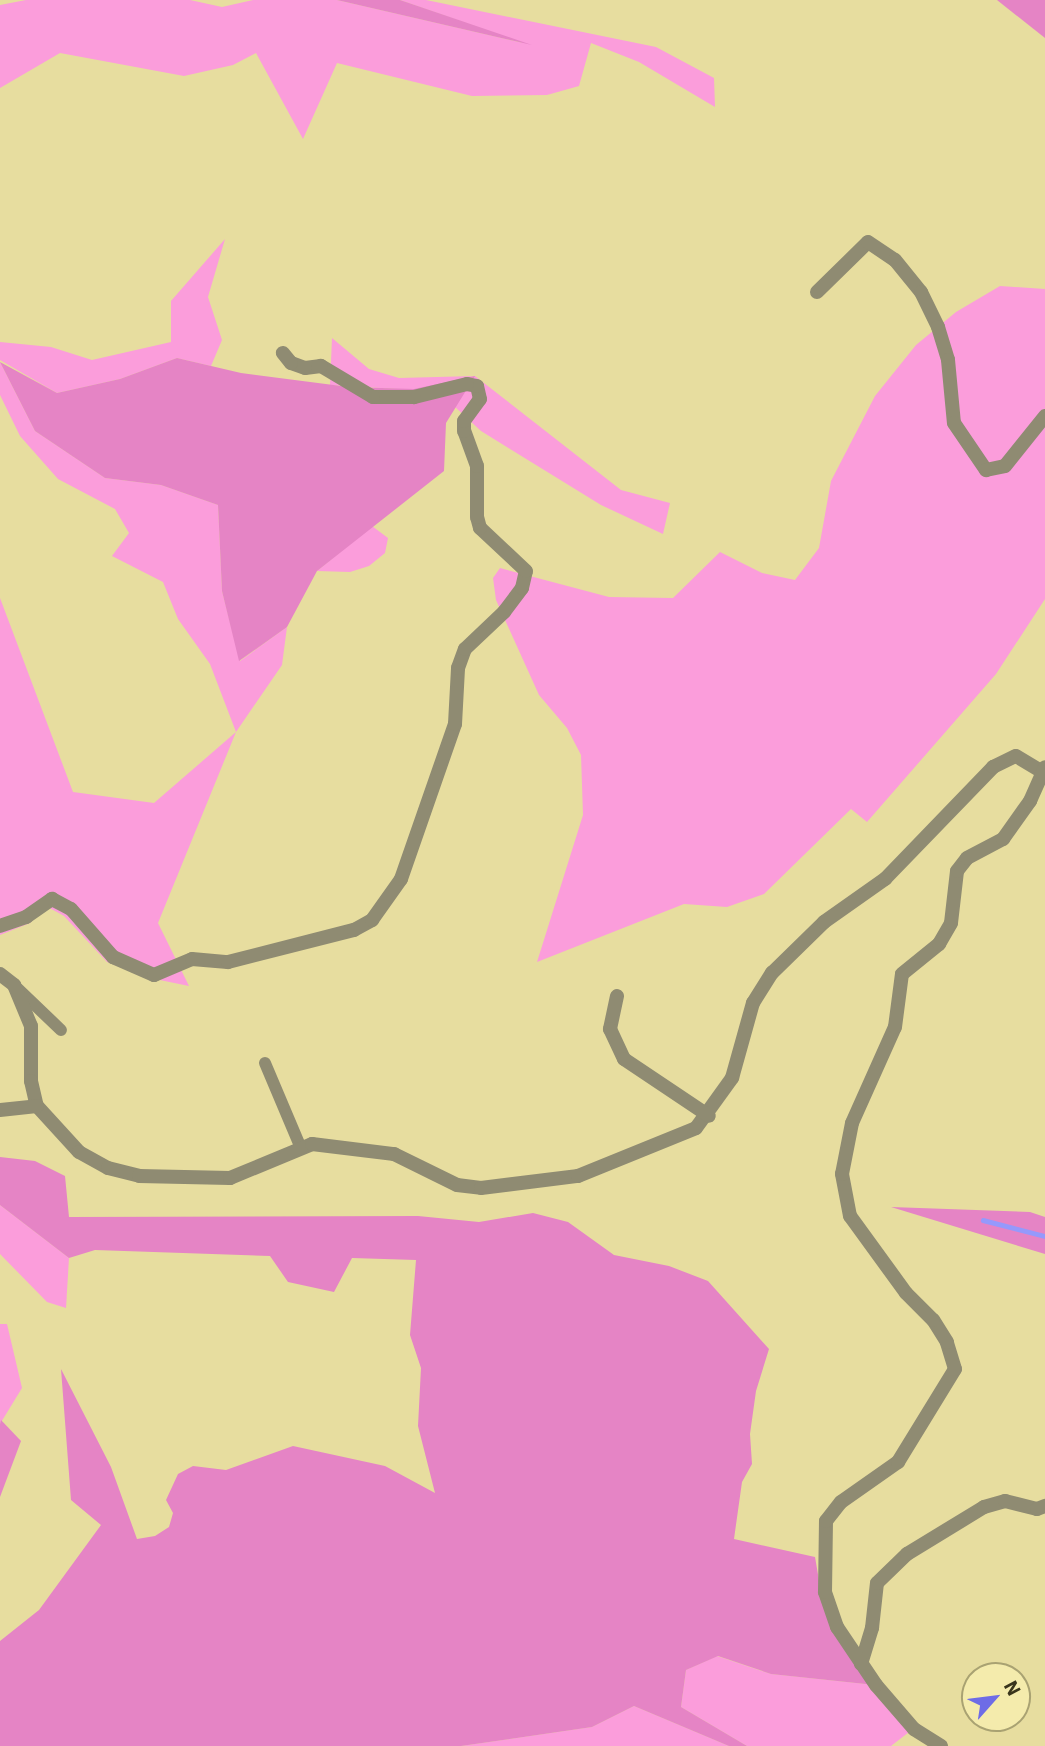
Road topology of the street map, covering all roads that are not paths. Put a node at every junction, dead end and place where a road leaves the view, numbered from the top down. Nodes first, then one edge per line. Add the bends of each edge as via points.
1 (817, 292) dead end
2 (283, 353) dead end
3 (1045, 416) edge
4 (1044, 770) edge
5 (0, 926) edge
6 (0, 974) edge
7 (14, 985) junction
8 (617, 996) dead end
9 (61, 1030) dead end
10 (265, 1063) dead end
11 (37, 1106) junction
12 (0, 1110) edge
13 (709, 1116) junction
14 (300, 1146) junction
15 (1045, 1506) edge
16 (861, 1664) junction
17 (941, 1746) edge

1 - 3 street via 868,242 895,260 921,292 938,327 948,360 954,423 986,470 1005,467
2 - 5 street via 291,363 305,368 321,366 373,397 414,397 467,384 477,386 480,399 464,421 477,466 477,517 480,528 526,571 522,588 465,649 458,668 454,724 401,879 372,920 354,930 228,962 192,959 155,975 113,957 71,909 52,899 26,917
4 - 13 street via 1016,756 993,767 885,878 824,922 772,973 752,1003 732,1078
4 - 16 street via 1024,811 1003,839 967,858 957,871 951,923 939,944 902,974 895,1027 852,1123 846,1150 842,1174 850,1216 906,1293 933,1320 947,1342 955,1369 942,1398 898,1462 841,1502 826,1521 825,1592 837,1627
6 - 7 street
7 - 9 street
7 - 11 street via 31,1026
8 - 13 street via 610,1030 624,1059
10 - 14 street
11 - 12 street
11 - 14 street via 79,1152 139,1177 230,1178 262,1168
13 - 14 street via 679,1137 657,1141 579,1176 523,1185 457,1185 394,1154
15 - 16 street via 1037,1509 1004,1501 984,1507 907,1554 877,1583 872,1628
16 - 17 street via 914,1729

